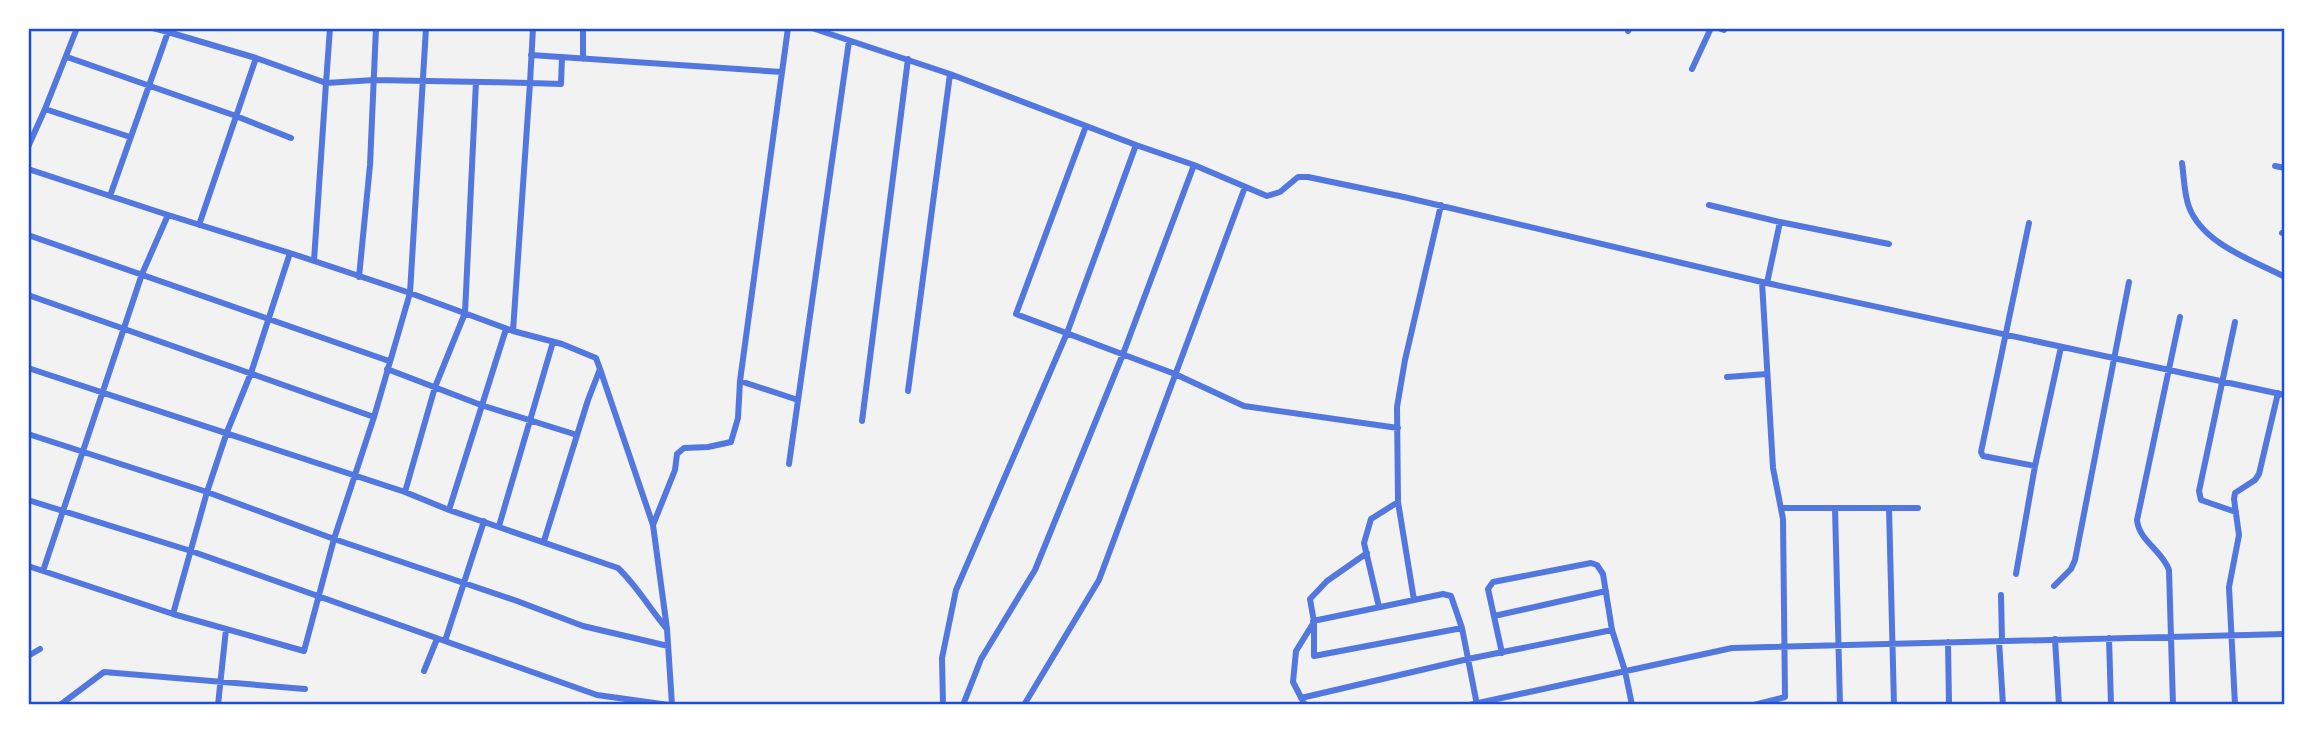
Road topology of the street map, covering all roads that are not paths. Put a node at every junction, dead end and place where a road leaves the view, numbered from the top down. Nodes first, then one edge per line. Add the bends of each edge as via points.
1 (77, 28) edge
2 (153, 28) edge
3 (330, 28) edge
4 (376, 28) edge
5 (426, 28) edge
6 (533, 28) edge
7 (583, 28) edge
8 (788, 28) edge
9 (812, 28) edge
10 (1711, 28) edge
11 (168, 30) edge
12 (849, 41) junction
13 (531, 55) junction
14 (67, 57) junction
15 (562, 57) junction
16 (256, 58) junction
17 (908, 58) junction
18 (583, 59) junction
19 (1692, 69) dead end
20 (782, 72) junction
21 (950, 74) junction
22 (374, 80) junction
23 (423, 82) junction
24 (476, 82) junction
25 (326, 83) junction
26 (530, 83) junction
27 (148, 86) junction
28 (45, 109) junction
29 (236, 116) junction
30 (1086, 126) junction
31 (130, 137) junction
32 (291, 138) dead end
33 (1136, 145) junction
34 (28, 147) edge
35 (2182, 163) dead end
36 (1194, 165) junction
37 (2276, 166) dead end
38 (28, 169) edge
39 (2285, 169) edge
40 (1245, 187) junction
41 (110, 196) junction
42 (1441, 205) junction
43 (1709, 205) dead end
44 (168, 215) junction
45 (1780, 222) junction
46 (2029, 223) dead end
47 (199, 225) junction
48 (28, 235) edge
49 (1889, 244) dead end
50 (290, 253) junction
51 (314, 261) junction
52 (142, 274) junction
53 (359, 277) junction
54 (2285, 277) edge
55 (2129, 282) dead end
56 (1764, 283) junction
57 (410, 293) junction
58 (28, 295) edge
59 (465, 313) junction
60 (270, 317) junction
61 (2180, 317) dead end
62 (2235, 322) dead end
63 (123, 330) junction
64 (510, 330) junction
65 (1067, 333) junction
66 (2006, 335) junction
67 (553, 342) junction
68 (2062, 347) junction
69 (1123, 354) junction
70 (2114, 358) junction
71 (389, 360) junction
72 (28, 368) edge
73 (387, 369) junction
74 (600, 369) junction
75 (2170, 370) junction
76 (251, 373) junction
77 (1175, 374) junction
78 (1767, 374) junction
79 (1727, 377) dead end
80 (740, 381) junction
81 (2223, 382) junction
82 (435, 387) junction
83 (908, 391) dead end
84 (102, 393) junction
85 (2282, 394) edge
86 (798, 400) junction
87 (481, 405) junction
88 (374, 417) junction
89 (530, 421) junction
90 (862, 421) dead end
91 (1398, 428) junction
92 (226, 432) junction
93 (28, 434) edge
94 (577, 435) junction
95 (82, 453) junction
96 (789, 464) dead end
97 (2035, 466) junction
98 (354, 477) junction
99 (207, 492) junction
100 (405, 492) junction
101 (28, 500) edge
102 (1398, 502) junction
103 (1783, 508) junction
104 (1835, 508) junction
105 (1889, 508) junction
106 (1919, 508) dead end
107 (449, 510) junction
108 (63, 512) junction
109 (2236, 512) junction
110 (484, 521) junction
111 (653, 525) junction
112 (499, 526) junction
113 (334, 539) junction
114 (544, 541) junction
115 (191, 551) junction
116 (1367, 553) junction
117 (28, 566) edge
118 (43, 571) junction
119 (2016, 574) dead end
120 (464, 582) junction
121 (2054, 586) dead end
122 (1606, 591) junction
123 (2001, 595) dead end
124 (319, 597) junction
125 (1414, 600) junction
126 (1379, 607) junction
127 (173, 614) junction
128 (1494, 616) junction
129 (1313, 621) junction
130 (1462, 628) junction
131 (226, 629) junction
132 (667, 629) junction
133 (1612, 630) junction
134 (2285, 634) edge
135 (2231, 635) junction
136 (2169, 637) junction
137 (2109, 638) junction
138 (2055, 639) junction
139 (441, 640) junction
140 (2001, 640) junction
141 (1948, 642) junction
142 (1892, 643) junction
143 (1839, 645) junction
144 (668, 646) junction
145 (1785, 646) junction
146 (40, 649) dead end
147 (1502, 653) junction
148 (28, 656) edge
149 (1468, 659) junction
150 (424, 671) dead end
151 (1625, 671) junction
152 (220, 683) junction
153 (305, 689) dead end
154 (1301, 698) junction
155 (62, 704) edge
156 (218, 705) edge
157 (671, 705) edge
158 (943, 705) edge
159 (962, 705) edge
160 (1024, 705) edge
161 (1305, 705) edge
162 (1474, 705) edge
163 (1632, 705) edge
164 (1754, 705) edge
165 (1840, 705) edge
166 (1894, 705) edge
167 (1950, 705) edge
168 (2003, 705) edge
169 (2059, 705) edge
170 (2111, 705) edge
171 (2174, 705) edge
172 (2235, 705) edge

1 - 14 street
2 - 11 street
3 - 25 street
4 - 22 street
5 - 23 street
6 - 13 street
7 - 18 street
8 - 20 street
9 - 12 street
10 - 19 street
11 - 16 street
11 - 27 street
12 - 17 street
12 - 86 street
13 - 15 street
13 - 26 street
14 - 27 street
14 - 28 street
15 - 18 street
15 - 26 street via 561,84
16 - 25 street
16 - 29 street
17 - 21 street
17 - 90 street
18 - 20 street
20 - 80 street
21 - 30 street
21 - 83 street
22 - 23 street
22 - 25 street
22 - 53 street
23 - 24 street
23 - 57 street
24 - 26 street
24 - 59 street
25 - 51 street
26 - 64 street
27 - 29 street
27 - 31 street
28 - 31 street
28 - 34 street
29 - 32 street
29 - 47 street
30 - 33 street
30 - 65 street via 1016,314
31 - 41 street
33 - 36 street
33 - 65 street
35 - 54 street via 2187,204 2195,221 2210,237
36 - 40 street
36 - 69 street
37 - 39 street
38 - 41 street
40 - 42 street via 1266,196 1280,192 1298,177 1308,177
40 - 77 street
41 - 44 street
42 - 56 street
42 - 91 street via 1405,360
43 - 45 street
44 - 47 street
44 - 52 street
45 - 49 street
45 - 56 street
46 - 66 street
47 - 50 street
48 - 52 street
50 - 51 street
50 - 60 street
51 - 53 street
52 - 60 street
52 - 63 street
53 - 57 street
55 - 70 street
56 - 66 street
56 - 78 street
57 - 59 street
57 - 71 street
58 - 63 street
59 - 64 street
59 - 82 street
60 - 71 street
60 - 76 street
61 - 75 street
62 - 81 street
63 - 76 street
63 - 84 street
64 - 67 street
64 - 87 street
65 - 69 street
65 - 158 street via 956,590 942,658
66 - 68 street
66 - 97 street via 1982,455
67 - 74 street via 596,358
67 - 89 street
68 - 70 street
68 - 97 street
69 - 77 street
69 - 159 street via 1035,570 981,659
70 - 75 street
70 - 121 street via 2075,560
71 - 73 street
72 - 84 street
73 - 82 street
73 - 88 street
74 - 94 street
74 - 111 street
75 - 81 street
75 - 136 street via 2137,520 2141,534 2163,556 2169,570
76 - 88 street
76 - 92 street
77 - 91 street via 1244,406
77 - 160 street via 1099,580
78 - 79 street
78 - 103 street via 1773,468
80 - 86 street
80 - 111 street via 731,442 684,448 677,454
81 - 85 street
81 - 109 street via 2199,495 2201,500
82 - 87 street
82 - 100 street
84 - 92 street
84 - 95 street
85 - 109 street via 2259,474 2235,493
86 - 96 street
87 - 89 street
87 - 107 street
88 - 98 street
89 - 94 street
89 - 112 street
91 - 102 street
92 - 98 street
92 - 99 street
93 - 95 street
94 - 114 street
95 - 99 street
95 - 108 street
97 - 119 street
98 - 100 street
98 - 113 street
99 - 113 street
99 - 115 street
100 - 107 street
101 - 108 street
102 - 116 street via 1371,519 1364,543
102 - 125 street
103 - 104 street
103 - 145 street
104 - 105 street
104 - 143 street
105 - 106 street
105 - 142 street
107 - 110 street
108 - 115 street
108 - 118 street
109 - 135 street via 2239,535 2230,576
110 - 112 street
110 - 120 street
111 - 132 street
112 - 114 street
113 - 120 street
113 - 124 street
114 - 132 street via 618,568 634,582
115 - 124 street
115 - 127 street
116 - 126 street
116 - 129 street via 1310,599
117 - 118 street
118 - 127 street
120 - 139 street
120 - 144 street via 583,626
122 - 128 street
122 - 128 street via 1603,574 1591,563 1493,582 1488,589
122 - 133 street
123 - 140 street
124 - 131 street via 304,652
124 - 139 street
125 - 126 street
125 - 130 street via 1451,596
126 - 129 street
127 - 131 street
128 - 147 street
129 - 130 street via 1314,656
129 - 154 street via 1296,651 1293,682
130 - 149 street
131 - 152 street
132 - 144 street
133 - 147 street
133 - 151 street
134 - 135 street
135 - 136 street
135 - 172 street
136 - 137 street
136 - 171 street
137 - 138 street
137 - 170 street
138 - 140 street
138 - 169 street
139 - 150 street
139 - 157 street via 597,695
140 - 141 street
140 - 168 street
141 - 142 street
141 - 167 street
142 - 143 street
142 - 166 street
143 - 145 street
143 - 165 street
144 - 157 street
145 - 151 street via 1732,648
145 - 164 street via 1785,697
146 - 148 street
147 - 149 street
149 - 154 street
149 - 162 street
151 - 162 street
151 - 163 street
152 - 153 street
152 - 155 street via 104,672
152 - 156 street
154 - 161 street

